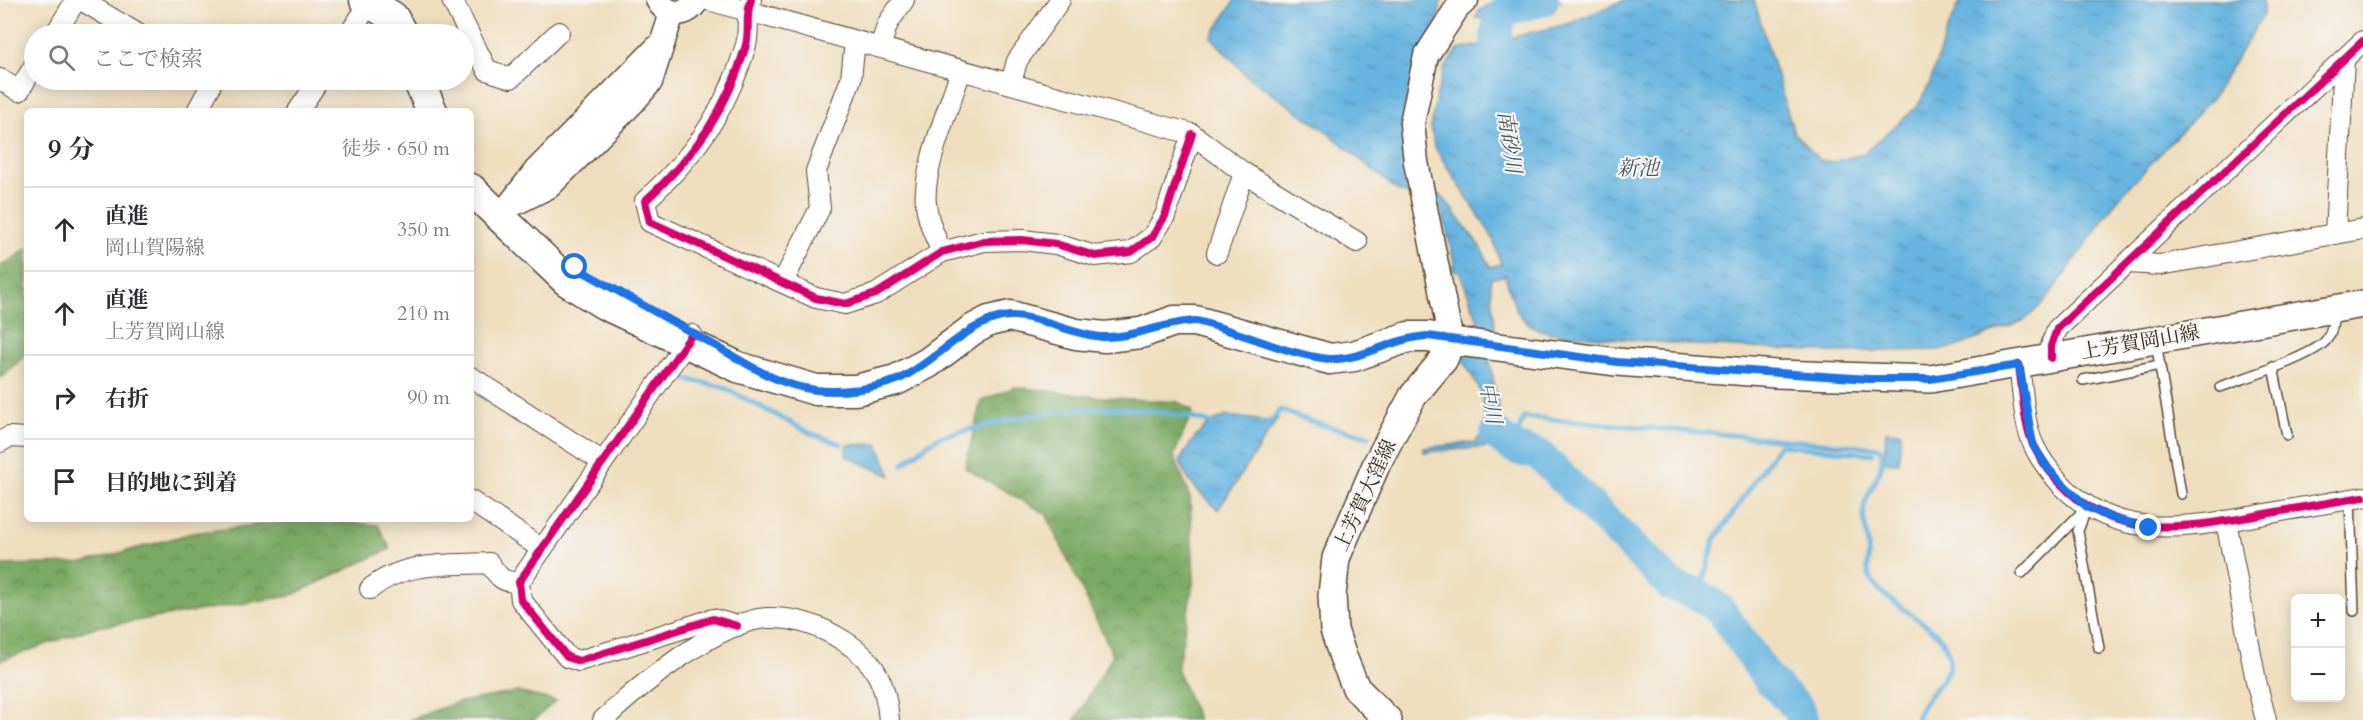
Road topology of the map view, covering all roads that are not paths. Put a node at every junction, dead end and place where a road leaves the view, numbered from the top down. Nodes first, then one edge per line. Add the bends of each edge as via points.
1 (79, 0) edge
2 (452, 0) edge
3 (697, 0) edge
4 (708, 0) edge
5 (904, 0) edge
6 (1060, 0) edge
7 (1459, 3) edge
8 (748, 5) edge
9 (665, 6) edge
10 (376, 11) edge
11 (61, 24) edge
12 (121, 24) edge
13 (361, 24) edge
14 (397, 24) edge
15 (464, 24) edge
16 (559, 32) dead end
17 (2363, 41) edge
18 (855, 42) junction
19 (474, 44) edge
20 (880, 46) junction
21 (2344, 60) junction
22 (961, 70) junction
23 (0, 79) edge
24 (1011, 82) junction
25 (24, 83) edge
26 (208, 90) edge
27 (312, 90) edge
28 (406, 90) edge
29 (423, 90) edge
30 (199, 108) edge
31 (300, 108) edge
32 (411, 108) edge
33 (431, 108) edge
34 (1192, 134) junction
35 (474, 170) edge
36 (1244, 173) junction
37 (474, 191) edge
38 (504, 210) junction
39 (2363, 229) edge
40 (2335, 234) junction
41 (1357, 242) dead end
42 (942, 252) junction
43 (1217, 253) dead end
44 (2128, 263) junction
45 (783, 282) junction
46 (2363, 304) edge
47 (2333, 310) junction
48 (690, 337) junction
49 (1456, 342) junction
50 (2158, 352) junction
51 (2052, 358) junction
52 (2019, 365) junction
53 (2273, 367) junction
54 (474, 379) edge
55 (2083, 380) dead end
56 (2220, 387) dead end
57 (2287, 435) dead end
58 (24, 438) edge
59 (0, 442) edge
60 (603, 462) junction
61 (2181, 494) dead end
62 (2357, 498) edge
63 (474, 503) edge
64 (2087, 507) junction
65 (2226, 521) junction
66 (542, 549) junction
67 (2022, 573) dead end
68 (519, 582) junction
69 (370, 589) dead end
70 (2354, 611) dead end
71 (737, 626) junction
72 (2099, 648) dead end
73 (603, 720) edge
74 (889, 720) edge
75 (1388, 720) edge
76 (2266, 720) edge

1 - 11 street
1 - 12 street
2 - 15 street
3 - 9 street via 686,12
4 - 8 street
5 - 20 street via 888,23
6 - 24 street via 1017,61
7 - 49 street via 1426,56 1412,123 1421,191
8 - 18 street
8 - 45 street via 749,33 726,98 680,169 645,201 650,222
9 - 38 street via 663,42 650,82 549,186
10 - 13 street
10 - 14 main road via 393,17
16 - 19 street via 512,78 487,70
17 - 21 street
18 - 20 street
18 - 45 street via 851,79 816,171 820,208
20 - 22 street
21 - 40 street
21 - 44 street
22 - 24 street
22 - 42 street via 927,178 929,220
23 - 25 street via 19,91
24 - 34 street
26 - 30 street
27 - 31 street
28 - 32 main road
29 - 33 main road
34 - 36 street
34 - 42 street via 1165,216 1152,237 1131,252 1095,256 1056,244 1022,240 984,241
35 - 38 main road
36 - 41 street
36 - 43 street
37 - 38 main road
38 - 48 main road via 575,267
39 - 40 street
40 - 44 street via 2160,265
42 - 45 street via 876,294 845,304 816,298
44 - 51 street via 2057,329 2051,346
46 - 47 main road, 上芳賀岡山線
47 - 50 main road, 上芳賀岡山線
47 - 53 lane via 2332,330 2326,342
48 - 49 main road via 773,378 816,390 856,390 896,380 988,321 1010,316 1076,334 1105,337 1141,333 1174,321 1196,321 1330,359 1354,356 1408,337 1428,336
48 - 60 street
49 - 52 main road, 上芳賀岡山線 via 1617,362 1869,379 1930,379
49 - 75 main road, 上芳賀大窪線 via 1413,396 1377,462 1336,558 1334,630 1356,688
50 - 51 main road, 上芳賀岡山線
50 - 55 lane
50 - 61 lane
51 - 52 main road, 上芳賀岡山線
52 - 64 street via 2033,445 2049,470
53 - 56 lane
53 - 57 lane
54 - 60 street
58 - 59 street via 9,437
60 - 66 street
62 - 65 street
62 - 70 lane
63 - 66 street
64 - 65 street via 2149,528
64 - 67 lane
64 - 72 lane via 2078,531
65 - 76 street
66 - 68 street
68 - 69 street via 500,579 489,563 444,563 381,579
68 - 71 street via 521,600 567,657 579,661 713,619
71 - 73 street via 682,656
71 - 74 street via 766,618 802,620 832,633 863,653 878,674 888,700

